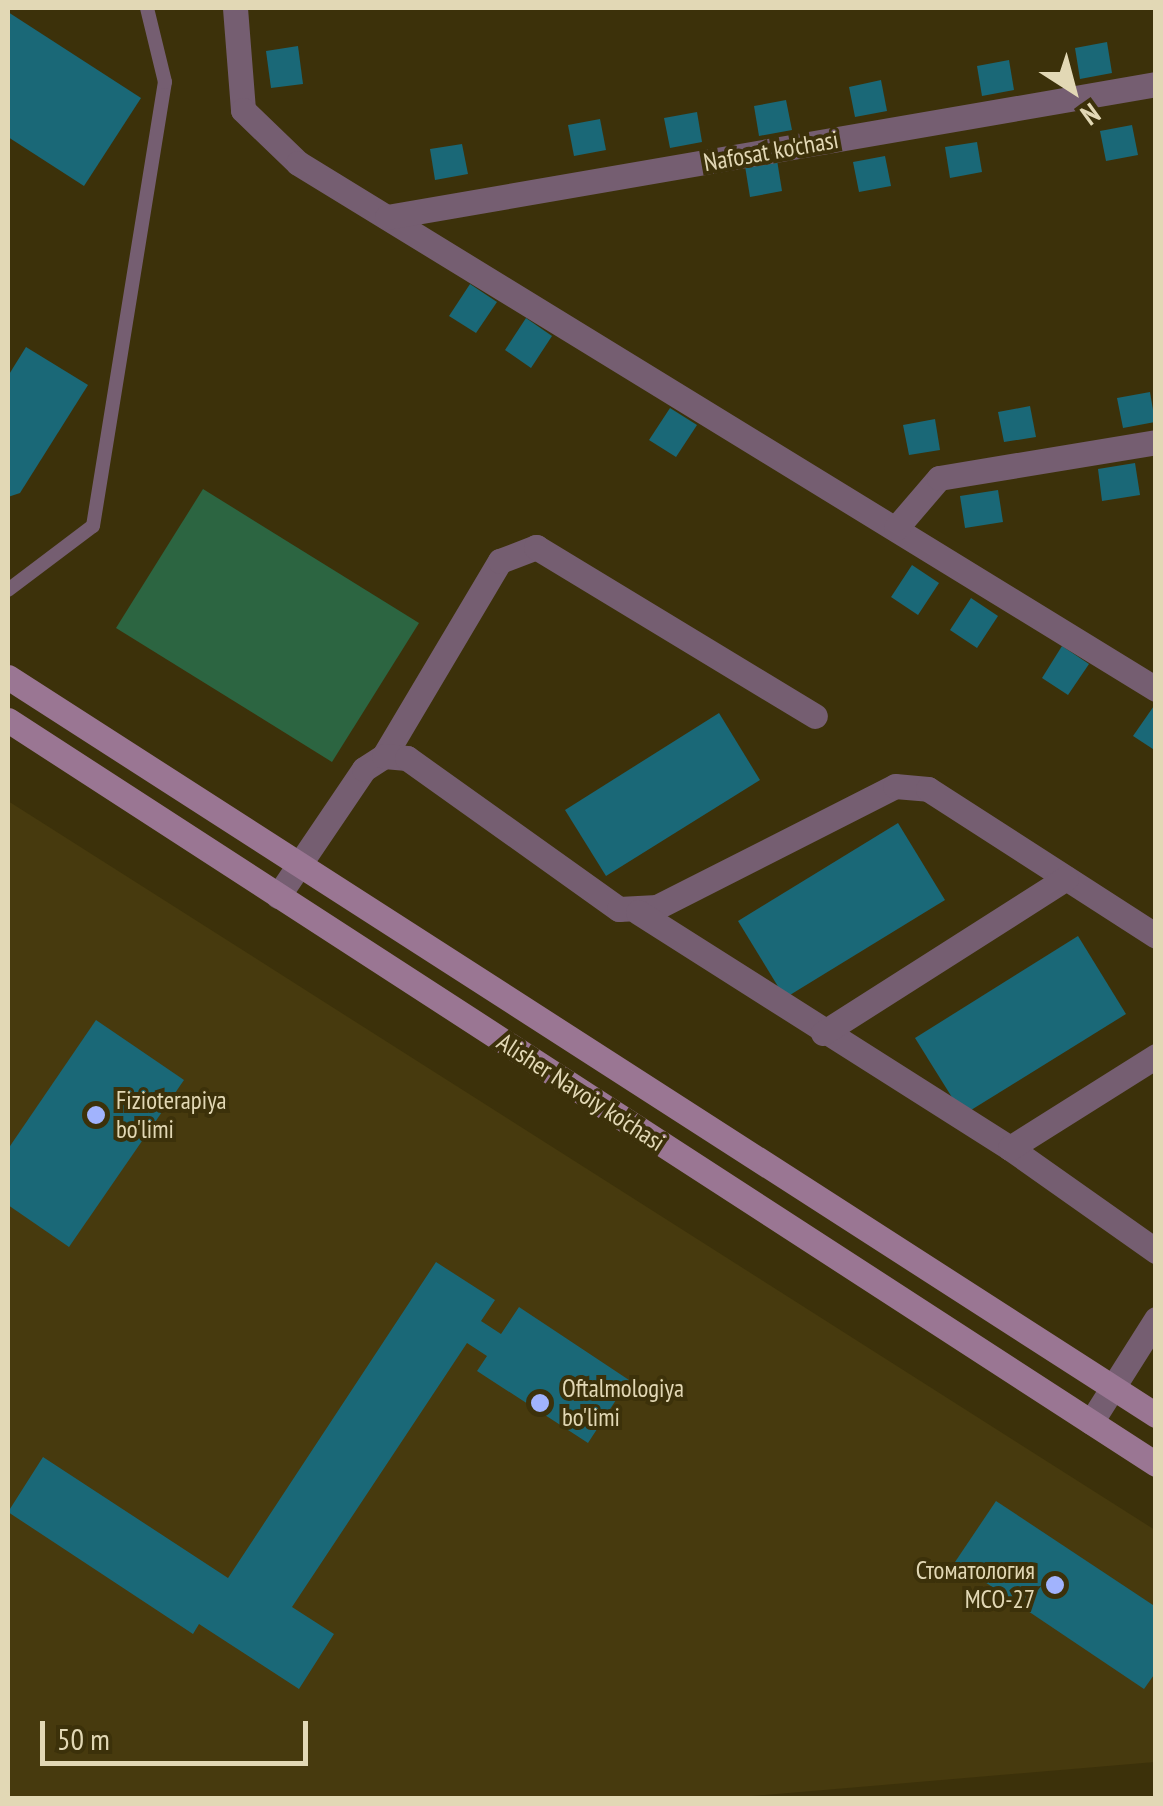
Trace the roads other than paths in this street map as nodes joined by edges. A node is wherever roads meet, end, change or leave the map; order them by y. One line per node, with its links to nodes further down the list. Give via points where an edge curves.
1 (147, 8): 7 (lane, via 166,82 92,526)
2 (234, 8): 4 (street, via 243,110 298,163)
3 (1156, 84): 4 (street, Nafosat ko'chasi)
4 (387, 217): 6 (street)
5 (1156, 442): 6 (street, via 939,478)
6 (896, 528): 9 (street)
7 (8, 590)
8 (8, 677): 13 (main road, Alisher Navoiy ko'chasi)
9 (1156, 688)
10 (815, 716): 12 (street, via 536,547 500,561)
11 (8, 720): 15 (main road, Alisher Navoiy ko'chasi)
12 (384, 756): 13 (street, via 364,768); 16 (street, via 407,758 619,909)
13 (296, 863): 15 (street); 23 (main road, Alisher Navoiy ko'chasi)
14 (1066, 878): 16 (street, via 928,789 895,786); 17 (street); 18 (street)
15 (278, 896): 25 (main road, Alisher Navoiy ko'chasi)
16 (638, 912): 18 (street)
17 (1156, 936)
18 (823, 1032): 20 (street)
19 (1156, 1056): 20 (street)
20 (1010, 1148): 21 (street)
21 (1156, 1250)
22 (1156, 1318): 23 (street)
23 (1111, 1386): 24 (main road, Alisher Navoiy ko'chasi); 25 (street)
24 (1156, 1415)
25 (1090, 1422): 26 (main road, Alisher Navoiy ko'chasi)
26 (1156, 1464)

